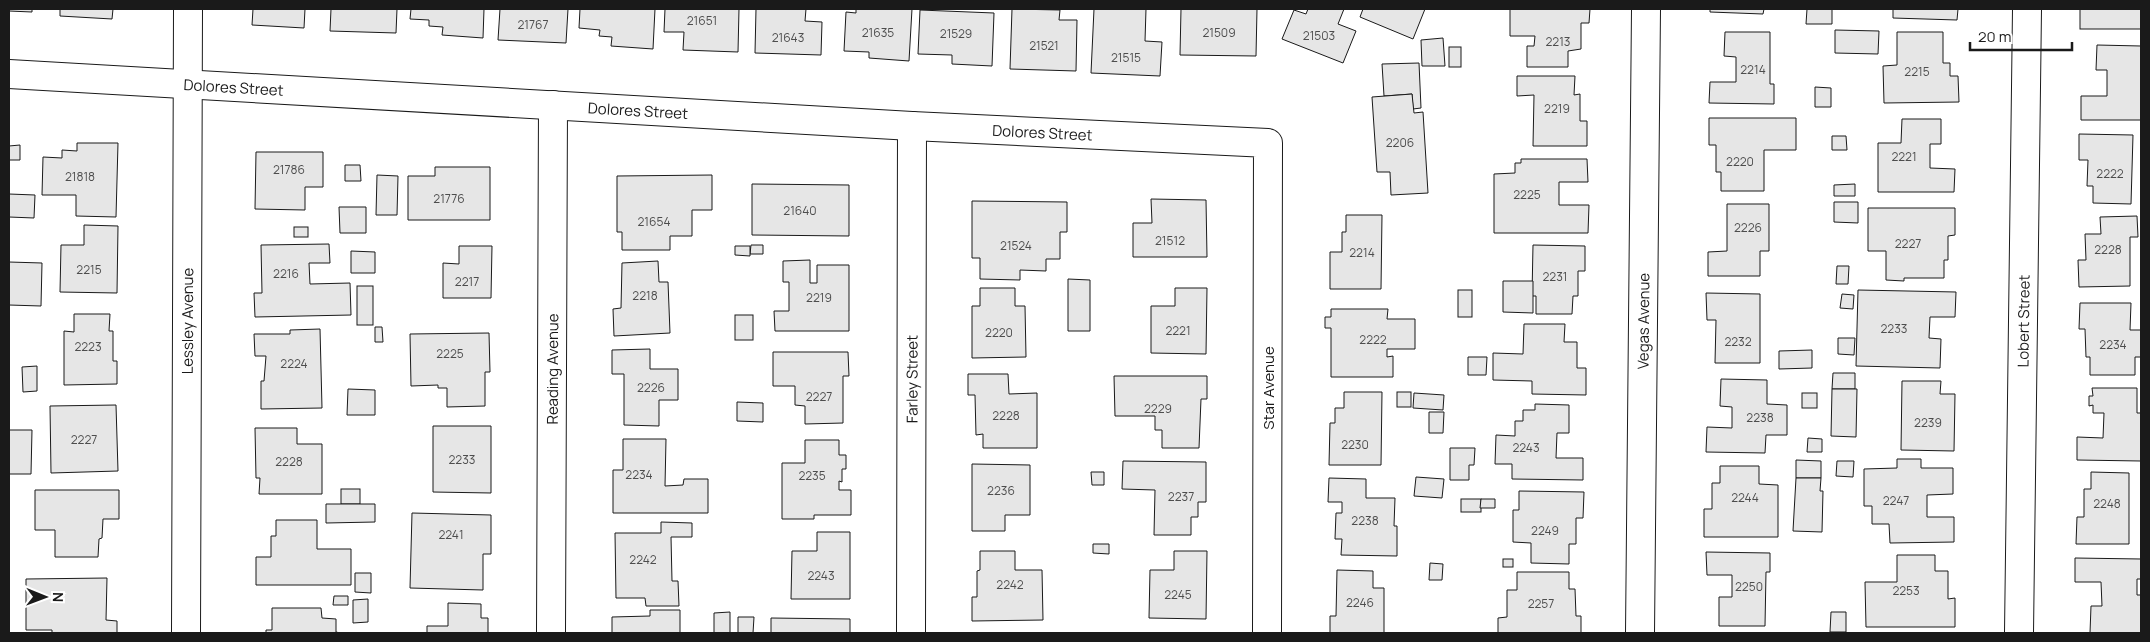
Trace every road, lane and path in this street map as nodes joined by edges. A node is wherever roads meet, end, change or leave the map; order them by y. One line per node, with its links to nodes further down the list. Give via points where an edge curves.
1 (188, 9): 5 (street, Lessley Avenue)
2 (1646, 9): 13 (street, Vegas Avenue)
3 (2027, 9): 14 (street, Lobert Street)
4 (9, 74): 5 (street, Dolores Street)
5 (187, 83): 6 (street, Dolores Street); 9 (street, Lessley Avenue)
6 (553, 105): 7 (street, Dolores Street); 10 (street, Reading Avenue)
7 (912, 126): 8 (street, Dolores Street); 11 (street, Farley Street)
8 (1268, 143): 12 (street, Star Avenue)
9 (186, 633)
10 (551, 633)
11 (911, 633)
12 (1267, 633)
13 (1640, 633)
14 (2019, 633)

